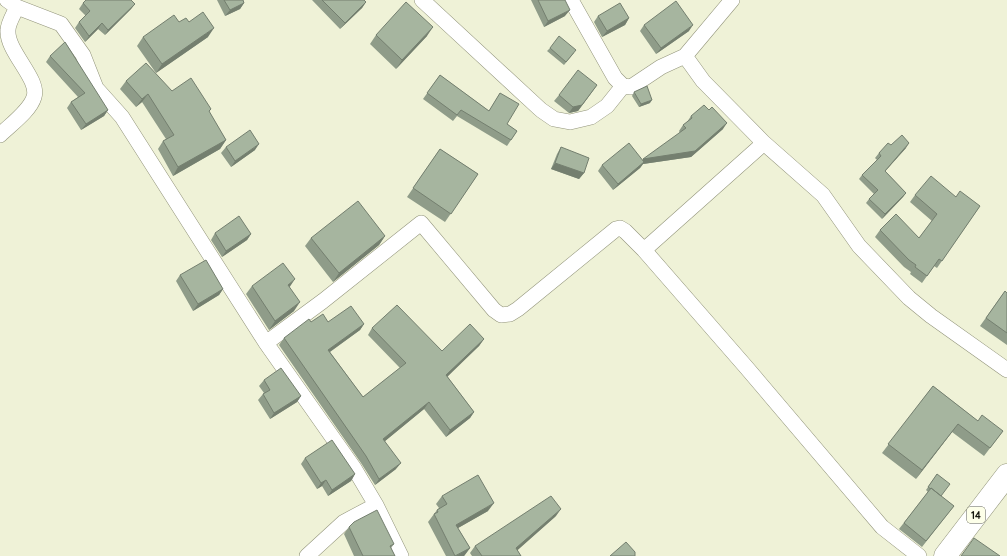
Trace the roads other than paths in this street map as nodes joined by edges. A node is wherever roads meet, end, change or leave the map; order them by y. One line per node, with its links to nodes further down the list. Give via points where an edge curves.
1 (422, 0): 6 (street, via 541,110 554,118 570,122 591,117 607,106)
2 (571, 0): 6 (street, via 615,78)
3 (732, 0): 5 (street)
4 (12, 4): 7 (street, via 8,30 10,45 33,82 35,96 27,109); 10 (street, via 61,24 83,55 96,88 122,117)
5 (685, 56): 6 (street, via 660,67 631,87); 8 (street, via 703,81)
6 (623, 86)
7 (0, 135)
8 (764, 143): 9 (street); 11 (street, via 823,195 860,246 909,298)
9 (644, 250): 10 (street, via 620,228 518,309 510,314 501,315 494,310 422,223); 16 (street, via 882,527)
10 (266, 343): 13 (street, via 354,468)
11 (1007, 370)
12 (1007, 475): 17 (main road, 14)
13 (376, 505): 14 (street, via 344,522); 15 (street)
14 (307, 556)
15 (401, 556)
16 (919, 556)
17 (946, 556)

